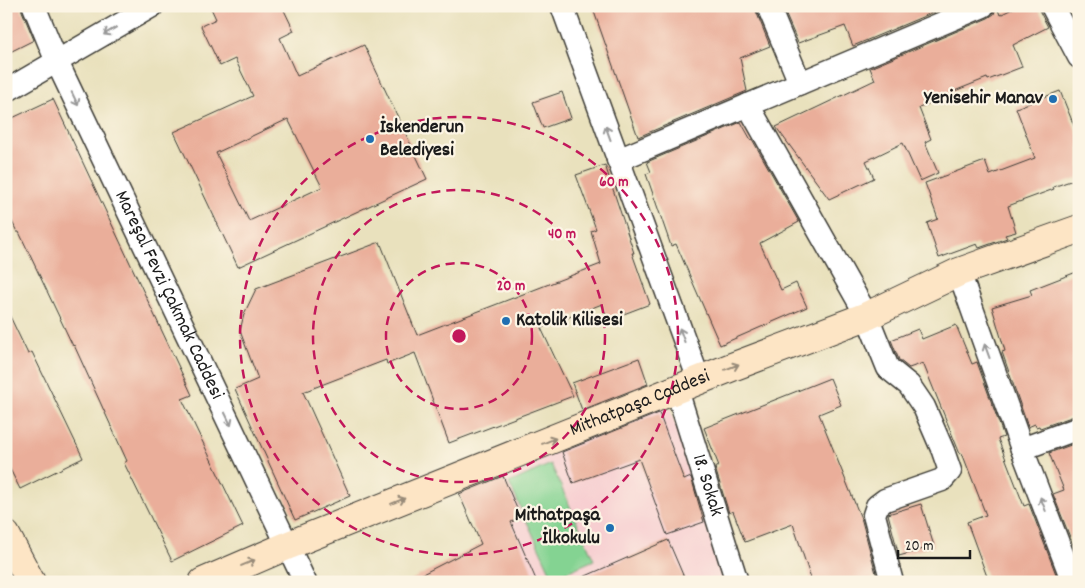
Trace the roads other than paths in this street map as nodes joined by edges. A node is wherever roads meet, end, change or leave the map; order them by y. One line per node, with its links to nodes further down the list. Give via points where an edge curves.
1 (34, 6): 8 (street, Mareşal Fevzi Çakmak Caddesi)
2 (152, 6): 8 (street, one-way to 8)
3 (562, 6): 12 (street, 18. Sokak, one-way to 3)
4 (768, 6): 9 (street)
5 (983, 6): 9 (street)
6 (1052, 6): 7 (street)
7 (1079, 57)
8 (57, 62): 10 (street); 20 (street, Mareşal Fevzi Çakmak Caddesi, one-way to 20)
9 (800, 83): 11 (street)
10 (6, 91)
11 (748, 105): 12 (street); 15 (street)
12 (618, 160): 16 (street, 18. Sokak, one-way to 12)
13 (1079, 228): 14 (street, Mithatpaşa Caddesi)
14 (960, 272): 15 (street, Mithatpaşa Caddesi); 18 (street, one-way to 14)
15 (867, 316): 16 (street, Mithatpaşa Caddesi, one-way to 15); 25 (street, via 888,368 909,385 924,407 950,471 942,480 885,500 877,506 874,515)
16 (688, 385): 20 (street, Mithatpaşa Caddesi, one-way to 16); 24 (street, 18. Sokak)
17 (1079, 428): 18 (street)
18 (1022, 449): 26 (street, one-way to 18)
19 (6, 535): 21 (street)
20 (288, 545): 22 (street, Mithatpaşa Caddesi, one-way to 20); 23 (street, Mareşal Fevzi Çakmak Caddesi)
21 (31, 582)
22 (203, 582)
23 (305, 582)
24 (737, 582)
25 (892, 582)
26 (1073, 582)

